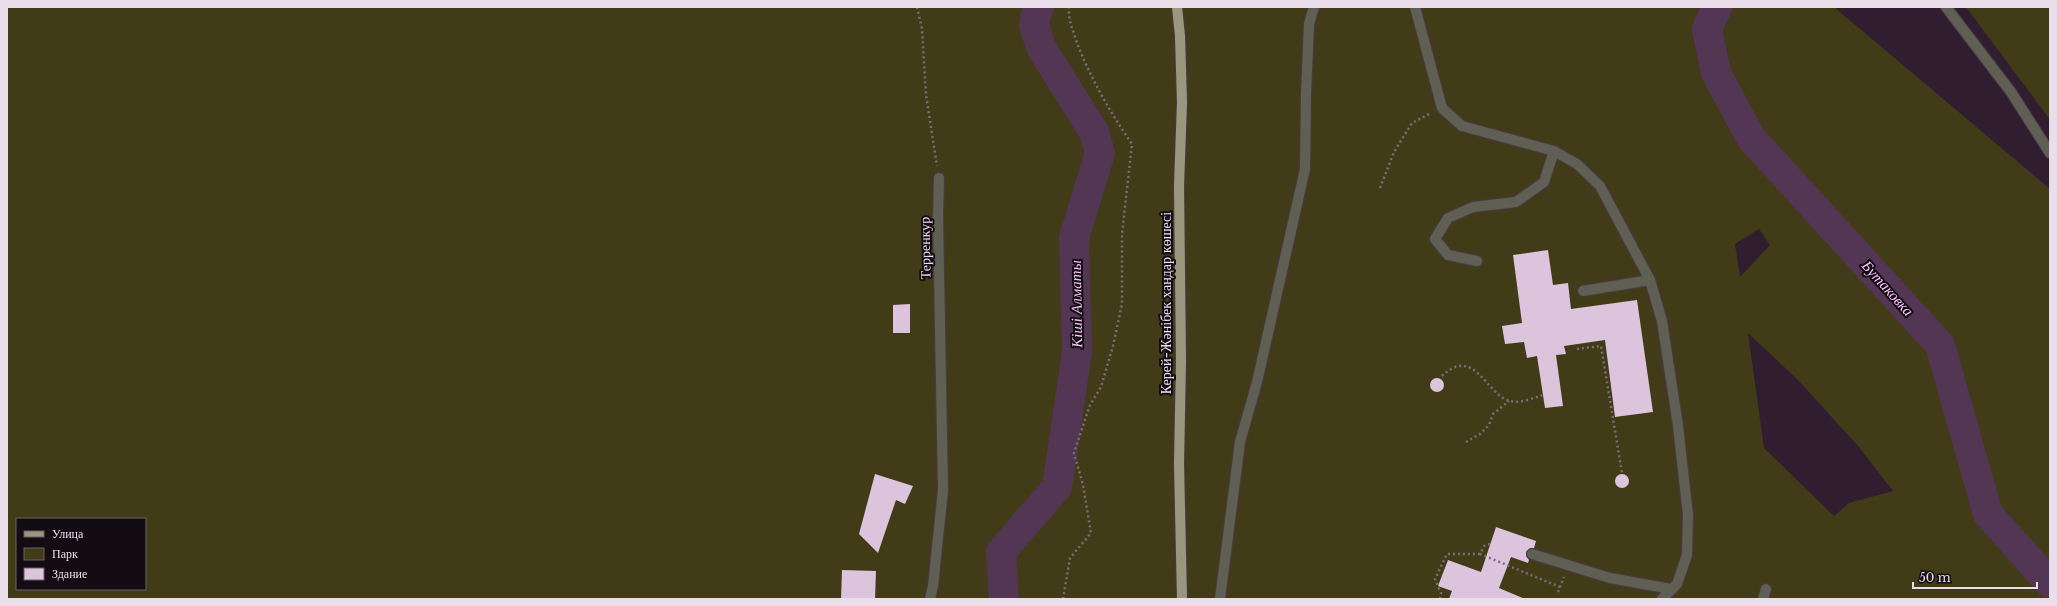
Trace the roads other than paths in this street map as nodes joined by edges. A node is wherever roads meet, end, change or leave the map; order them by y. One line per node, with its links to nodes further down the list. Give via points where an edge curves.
1 (1176, 7): 14 (main road, Керей-Жәнібек хандар көшесі, via 1180,36 1182,102 1179,186 1179,463)
2 (1314, 7): 15 (street, via 1309,24 1305,169 1257,382 1240,442)
3 (1415, 7): 5 (street, via 1442,108 1462,126)
4 (1946, 7): 6 (street, via 2011,92)
5 (1554, 152): 8 (street, via 1544,182 1516,202 1473,207 1448,218 1435,239 1448,255); 9 (street, via 1577,164 1600,186)
6 (2050, 153)
7 (940, 178): 13 (street, Терренкур, via 938,217 943,490)
8 (1477, 261)
9 (1650, 280): 10 (street); 12 (street, via 1662,321 1688,515 1687,555 1677,584)
10 (1583, 291)
11 (1532, 554): 12 (street, via 1610,578)
12 (1671, 589): 16 (street)
13 (930, 599)
14 (1182, 599)
15 (1220, 599)
16 (1662, 599)

